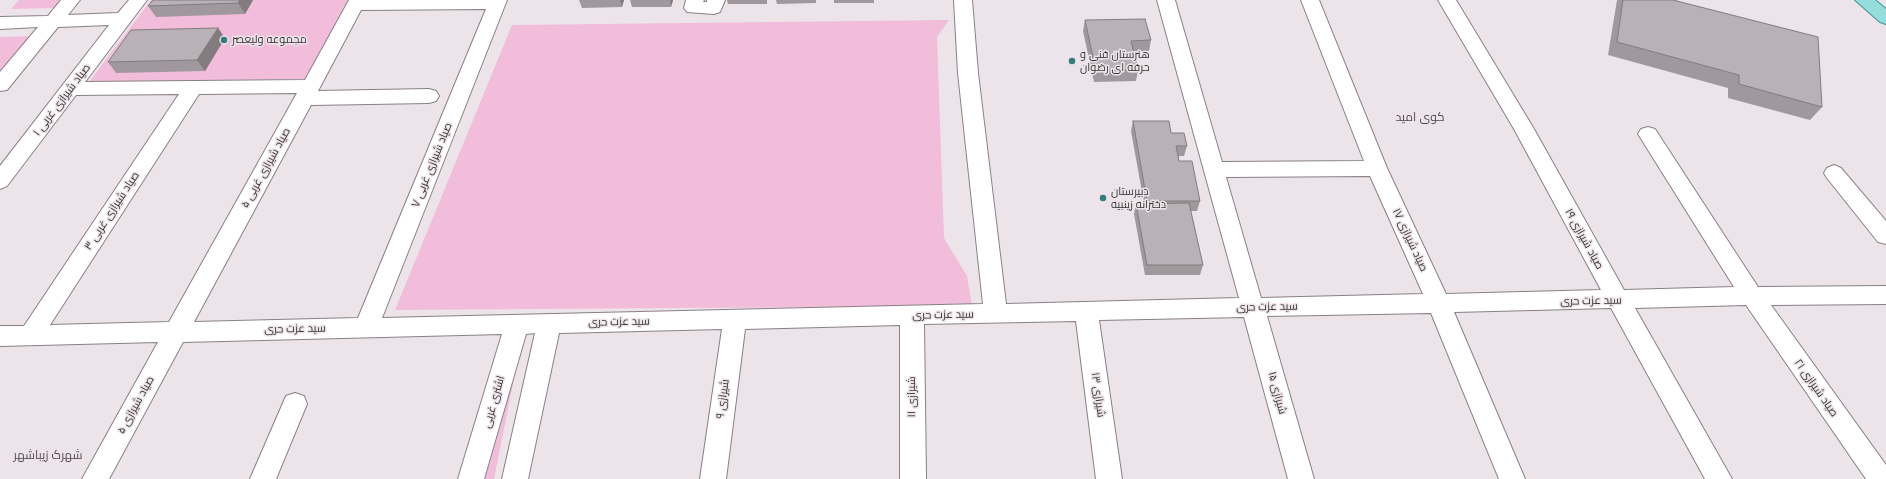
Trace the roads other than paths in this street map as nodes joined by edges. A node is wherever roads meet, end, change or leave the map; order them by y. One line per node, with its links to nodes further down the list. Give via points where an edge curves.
1 (71, 0): 14 (street)
2 (138, 0): 13 (street, صیاد شیرازی غربی ۱)
3 (695, 0): 4 (street, via 693,8 714,8)
4 (716, 0)
5 (963, 0): 33 (street, via 967,64)
6 (1166, 0): 23 (street, شیرازی ۱۵)
7 (1310, 0): 22 (street, صیاد شیرازی ۱۷)
8 (1447, 0): 29 (street, صیاد شیرازی ۱۹, via 1524,129)
9 (1864, 0): 12 (main road)
10 (498, 1): 11 (street); 38 (street, صیاد شیرازی غربی ۷)
11 (357, 2): 19 (street, صیاد شیرازی غربی ۵)
12 (1886, 18)
13 (124, 19): 14 (street); 18 (street, صیاد شیرازی غربی ۱)
14 (53, 22): 15 (street); 16 (street)
15 (0, 23)
16 (0, 85)
17 (193, 88): 18 (street); 19 (street); 40 (street, صیاد شیرازی غربی ۳)
18 (70, 89): 25 (street, صیاد شیرازی غربی ۱)
19 (308, 92): 20 (street); 39 (street, صیاد شیرازی غربی ۵)
20 (429, 96)
21 (1648, 134): 28 (street, صیاد شیرازی ۲۱)
22 (1377, 168): 23 (street); 30 (street, صیاد شیرازی ۱۷)
23 (1215, 170): 31 (street, شیرازی ۱۵)
24 (1834, 173): 26 (street)
25 (0, 181)
26 (1886, 236)
27 (1886, 294): 28 (street, سید عزت حری)
28 (1752, 296): 29 (street, سید عزت حری); 55 (street, صیاد شیرازی ۲۱)
29 (1619, 300): 30 (street, سید عزت حری); 54 (street, صیاد شیرازی ۱۹)
30 (1439, 304): 31 (street, سید عزت حری); 53 (street, صیاد شیرازی ۱۷)
31 (1254, 308): 32 (street, سید عزت حری); 52 (street, شیرازی ۱۵)
32 (1086, 311): 33 (street, سید عزت حری); 51 (street, شیرازی ۱۳)
33 (996, 314): 34 (street, سید عزت حری)
34 (912, 315): 35 (street, سید عزت حری); 50 (street, شیرازی ۱۱)
35 (735, 319): 37 (street, سید عزت حری); 49 (street, شیرازی ۹)
36 (517, 324): 37 (street, سید عزت حری); 38 (street, سید عزت حری); 42 (street, اشتری غربی)
37 (549, 324): 43 (street)
38 (366, 328): 39 (street, سید عزت حری)
39 (176, 331): 40 (street, سید عزت حری); 45 (street, صیاد شیرازی ۵)
40 (31, 335): 41 (street, سید عزت حری)
41 (0, 336)
42 (506, 360): 43 (street, via 527,353 535,355); 47 (street, اشتری غربی)
43 (540, 362): 48 (street)
44 (295, 404): 46 (street)
45 (95, 479)
46 (263, 479)
47 (471, 479)
48 (515, 479)
49 (713, 479)
50 (913, 479)
51 (1109, 479)
52 (1301, 479)
53 (1512, 479)
54 (1719, 479)
55 (1881, 479)

